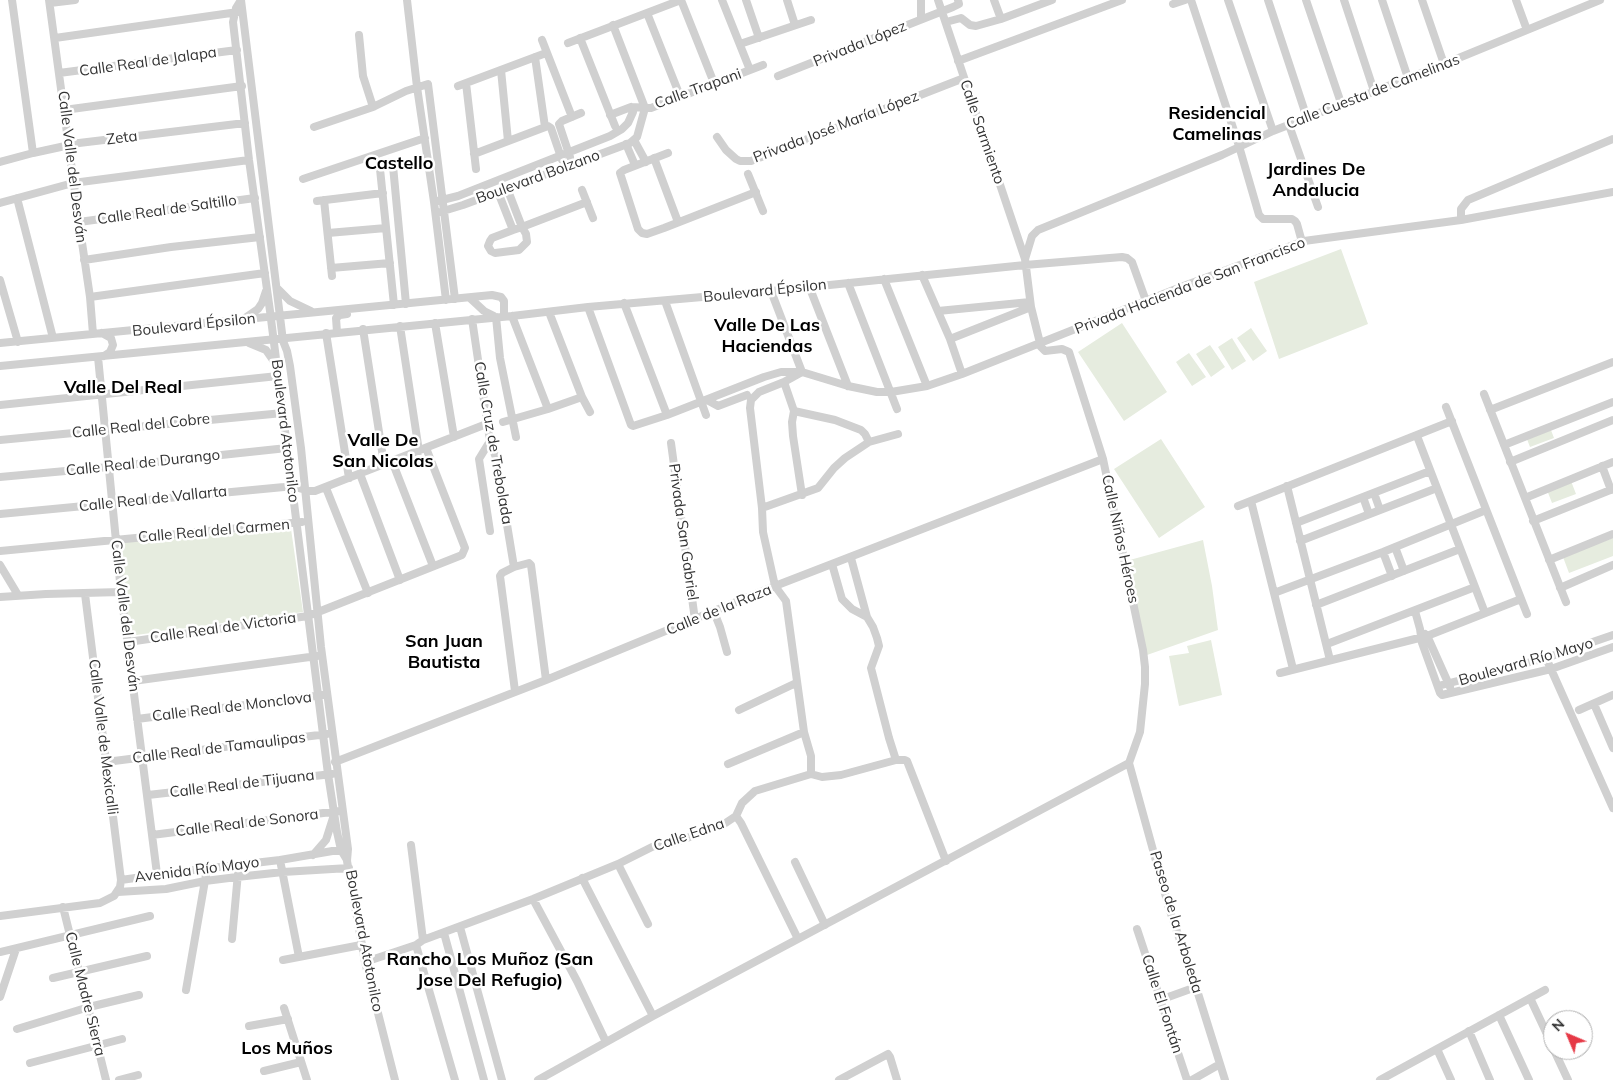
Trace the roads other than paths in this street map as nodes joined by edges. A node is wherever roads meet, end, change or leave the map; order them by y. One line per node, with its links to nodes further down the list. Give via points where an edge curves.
1 (12, 0): 87 (street)
2 (75, 0): 25 (street)
3 (241, 0): 28 (street, Boulevard Atotonilco)
4 (406, 0): 60 (street)
5 (681, 0): 29 (street); 57 (street)
6 (722, 0): 43 (street)
7 (746, 0): 40 (street)
8 (786, 0): 34 (street)
9 (921, 0): 30 (street)
10 (938, 0): 27 (street, Calle Sarmiento)
11 (958, 0): 27 (street, Privada López, via 959,4)
12 (994, 0): 31 (street)
13 (1052, 0): 31 (street)
14 (1122, 0): 47 (street)
15 (1185, 0): 26 (street)
16 (1191, 0): 86 (street)
17 (1228, 0): 78 (street)
18 (1268, 0): 71 (street)
19 (1306, 0): 63 (street)
20 (1344, 0): 61 (street)
21 (1382, 0): 55 (street)
22 (1422, 0): 48 (street)
23 (1516, 0): 36 (street)
24 (1600, 0): 36 (street, Calle Cuesta de Camelinas)
25 (50, 2): 38 (street, Calle Valle del Desván)
26 (1173, 4)
27 (942, 11): 30 (street, Privada López); 33 (street, Calle Sarmiento)
28 (239, 12): 38 (street); 44 (street, Boulevard Atotonilco, via 234,22); 138 (street, Boulevard Atotonilco)
29 (648, 12): 35 (street); 62 (street)
30 (921, 19): 53 (street, Privada López)
31 (1001, 19): 33 (street, via 976,26 961,18)
32 (810, 20): 34 (street)
33 (946, 22): 47 (street, Calle Sarmiento)
34 (795, 25): 40 (street)
35 (613, 26): 39 (street); 66 (street)
36 (1527, 30): 48 (street, Calle Cuesta de Camelinas)
37 (359, 35): 64 (street, via 362,76)
38 (54, 38): 52 (street, Calle Valle del Desván)
39 (580, 38): 42 (street); 69 (street)
40 (759, 38): 43 (street)
41 (542, 40): 45 (street)
42 (568, 42)
43 (740, 44): 51 (street)
44 (237, 50): 52 (street, Calle Real de Jalapa); 58 (street, Boulevard Atotonilco)
45 (546, 53): 46 (street); 70 (street)
46 (535, 57): 50 (street); 76 (street)
47 (958, 61): 54 (street, Calle Sarmiento)
48 (1444, 64): 55 (street, Calle Cuesta de Camelinas)
49 (763, 65): 51 (street, Calle Trapani)
50 (502, 70): 56 (street); 83 (street)
51 (750, 70): 57 (street, Calle Trapani)
52 (59, 74): 67 (street, Calle Valle del Desván)
53 (778, 76)
54 (964, 78): 79 (street, Privada José María López, via 751,161 736,159); 129 (street, Calle Sarmiento)
55 (1408, 78): 61 (street, Calle Cuesta de Camelinas)
56 (466, 83): 59 (street); 90 (street)
57 (714, 83): 62 (street, Calle Trapani)
58 (242, 86): 67 (street); 72 (street, Boulevard Atotonilco)
59 (458, 86)
60 (417, 87): 64 (street); 80 (street); 111 (street, via 428,84)
61 (1374, 91): 63 (street, Calle Cuesta de Camelinas)
62 (680, 96): 66 (street, Calle Trapani)
63 (1341, 104): 71 (street, Calle Cuesta de Camelinas)
64 (373, 107): 77 (street)
65 (631, 107): 66 (street, Calle Trapani); 69 (street); 75 (street, via 632,113)
66 (645, 108): 81 (street)
67 (64, 110): 85 (street, Calle Valle del Desván)
68 (581, 113): 70 (street)
69 (610, 114): 74 (street)
70 (572, 117): 88 (street, via 559,126)
71 (1307, 118): 73 (street, Calle Cuesta de Camelinas)
72 (245, 124): 85 (street, Zeta); 93 (street, Boulevard Atotonilco)
73 (1289, 125): 78 (street, Calle Cuesta de Camelinas); 114 (street)
74 (615, 126)
75 (625, 126): 81 (street, via 633,129); 88 (street, Boulevard Bolzano)
76 (545, 127): 83 (street); 91 (street, via 551,128)
77 (314, 128)
78 (1273, 131): 86 (street, Calle Cuesta de Camelinas)
79 (717, 137)
80 (425, 138): 101 (street); 111 (street)
81 (636, 138): 84 (street, Boulevard Bolzano); 95 (street)
82 (1613, 139): 119 (street, via 1468,200 1461,209)
83 (508, 141): 90 (street)
84 (626, 144): 96 (street, Boulevard Bolzano); 97 (street)
85 (68, 145): 87 (street, Zeta); 102 (street, Calle Valle del Desván)
86 (1239, 146): 127 (street, via 1260,217 1292,219 1298,224); 129 (street, Calle Cuesta de Camelinas, via 1038,230 1032,236)
87 (33, 153): 94 (street, Zeta)
88 (569, 153): 91 (street, Boulevard Bolzano); 96 (street)
89 (668, 153): 92 (street)
90 (474, 154): 99 (street)
91 (561, 156): 98 (street); 111 (street, Boulevard Bolzano)
92 (654, 158): 95 (street); 121 (street)
93 (249, 160): 102 (street); 110 (street, Boulevard Atotonilco)
94 (0, 162)
95 (646, 162): 97 (street)
96 (573, 164): 98 (street, Boulevard Bolzano)
97 (635, 165): 121 (street, via 621,172 620,176 640,232 647,234)
98 (564, 167): 103 (street, Boulevard Bolzano)
99 (476, 169)
100 (748, 174): 106 (street)
101 (303, 179)
102 (74, 183): 109 (street); 120 (street, Calle Valle del Desván)
103 (507, 188): 105 (street, Boulevard Bolzano); 122 (street)
104 (582, 190): 113 (street)
105 (498, 192): 115 (street, Boulevard Bolzano); 124 (street)
106 (756, 192): 116 (street); 121 (street)
107 (1613, 192): 119 (street, Privada Hacienda de San Francisco)
108 (383, 193): 123 (street); 125 (street, via 321,200); 147 (street, via 380,166 388,162 393,166)
109 (17, 198): 112 (street); 166 (street)
110 (255, 198): 120 (street, Calle Real de Saltillo); 126 (street, Boulevard Atotonilco)
111 (438, 201): 115 (street); 117 (street)
112 (0, 202)
113 (587, 202): 118 (street); 122 (street)
114 (1318, 207)
115 (444, 211): 117 (street, Boulevard Bolzano); 142 (street)
116 (763, 211)
117 (435, 212): 143 (street)
118 (593, 218)
119 (1461, 220): 127 (street, Privada Hacienda de San Francisco)
120 (78, 222): 128 (street, Calle Valle del Desván)
121 (678, 222)
122 (522, 227): 124 (street); 124 (street, via 527,242 522,249 495,253 489,249 488,243 492,238)
123 (386, 228): 125 (street); 130 (street)
124 (514, 230)
125 (328, 233): 130 (street, via 332,272)
126 (260, 236): 128 (street); 131 (street, Boulevard Atotonilco)
127 (1302, 242): 145 (street, Privada Hacienda de San Francisco)
128 (84, 260): 140 (street, Calle Valle del Desván)
129 (1025, 262): 132 (street, Boulevard Épsilon); 145 (street, Boulevard Épsilon, via 1127,258 1132,262); 149 (street, Calle Sarmiento)
130 (390, 263): 148 (street)
131 (265, 273): 136 (street, Boulevard Atotonilco); 140 (street)
132 (922, 275): 133 (street, Boulevard Épsilon); 151 (street)
133 (884, 279): 135 (street, Boulevard Épsilon); 182 (street)
134 (0, 280): 170 (street)
135 (848, 283): 137 (street, Boulevard Épsilon); 184 (street)
136 (266, 284): 156 (street, Boulevard Atotonilco); 158 (street, via 258,309)
137 (809, 286): 139 (street, Boulevard Épsilon); 181 (street)
138 (277, 287): 152 (street, via 297,306); 154 (street, Boulevard Atotonilco)
139 (772, 291): 144 (street, Boulevard Épsilon); 178 (street)
140 (90, 297): 165 (street, Calle Valle del Desván)
141 (470, 298): 142 (street, Boulevard Épsilon); 155 (street, via 484,311); 155 (street, Boulevard Épsilon, via 501,297 505,304)
142 (456, 299): 143 (street, Boulevard Épsilon)
143 (446, 300): 147 (street, Boulevard Épsilon)
144 (665, 300): 146 (street, Boulevard Épsilon); 189 (street)
145 (1146, 301): 173 (street, Privada Hacienda de San Francisco)
146 (624, 303): 150 (street, Boulevard Épsilon); 202 (street)
147 (406, 304): 148 (street, Boulevard Épsilon)
148 (391, 305): 152 (street, Boulevard Épsilon); 162 (street, Boulevard Épsilon, via 337,316)
149 (1030, 305): 151 (street); 169 (street); 173 (street, Calle Sarmiento)
150 (588, 307): 153 (street, Boulevard Épsilon); 202 (street, Privada Hacienda de San Francisco, via 631,425)
151 (938, 311): 169 (street)
152 (321, 312): 154 (street, Boulevard Épsilon)
153 (548, 312): 155 (street, Boulevard Épsilon); 187 (street)
154 (280, 316): 156 (street, Boulevard Épsilon); 167 (street, Boulevard Atotonilco)
155 (504, 316): 157 (street, Boulevard Épsilon); 193 (street); 203 (street, via 497,341)
156 (271, 318): 158 (street, Boulevard Épsilon); 168 (street, Boulevard Atotonilco)
157 (472, 319): 159 (street, Boulevard Épsilon); 207 (street, Calle Cruz de Trebolada)
158 (240, 320): 163 (street, Boulevard Épsilon)
159 (435, 323): 160 (street, Boulevard Épsilon); 213 (street)
160 (400, 326): 161 (street, Boulevard Épsilon); 221 (street)
161 (363, 329): 162 (street, Boulevard Épsilon); 226 (street)
162 (336, 332): 164 (street, Boulevard Épsilon)
163 (102, 333): 165 (street, Boulevard Épsilon); 174 (street, via 111,338 113,344 110,352)
164 (326, 333): 167 (street, Boulevard Épsilon); 232 (street)
165 (92, 334): 166 (street, Boulevard Épsilon)
166 (53, 338): 170 (street, Boulevard Épsilon)
167 (283, 338): 168 (street, Boulevard Épsilon); 238 (street, Boulevard Atotonilco, via 293,386)
168 (274, 339): 171 (street, Boulevard Épsilon); 177 (street, Boulevard Atotonilco)
169 (950, 339): 179 (street)
170 (18, 342): 172 (street, Boulevard Épsilon)
171 (245, 342): 174 (street, Boulevard Épsilon); 177 (street, via 266,350)
172 (0, 343)
173 (1040, 343): 179 (street, Privada Hacienda de San Francisco); 222 (street, Calle Niños Héroes, via 1046,351 1062,349 1069,352)
174 (100, 357): 176 (street, Boulevard Épsilon); 186 (street, Calle Valle del Desván)
175 (1613, 362): 196 (street)
176 (0, 366)
177 (278, 372): 186 (street); 199 (street, Boulevard Atotonilco)
178 (802, 372): 180 (street); 181 (street, Privada Hacienda de San Francisco); 183 (street, Privada Hacienda de San Francisco, via 780,372)
179 (962, 374): 182 (street, Privada Hacienda de San Francisco)
180 (784, 382): 188 (street); 197 (street)
181 (848, 386): 184 (street, Privada Hacienda de San Francisco)
182 (927, 386): 184 (street, Privada Hacienda de San Francisco)
183 (741, 387): 188 (street); 189 (street, Privada Hacienda de San Francisco)
184 (890, 392): 194 (street)
185 (1484, 394): 196 (street)
186 (102, 395): 191 (street); 210 (street, Calle Valle del Desván)
187 (582, 397): 193 (street); 198 (street)
188 (749, 397): 189 (street, via 718,406); 246 (street)
189 (704, 401): 201 (street); 202 (street, Privada Hacienda de San Francisco)
190 (1613, 402): 195 (street)
191 (0, 405)
192 (1446, 407): 205 (street)
193 (548, 409): 203 (street)
194 (897, 409)
195 (1592, 409): 200 (street); 208 (street)
196 (1490, 410): 219 (street)
197 (794, 411): 217 (street, via 835,420 860,430); 240 (street, via 793,436)
198 (590, 412)
199 (283, 413): 210 (street, Calle Real del Cobre); 220 (street, Boulevard Atotonilco)
200 (1582, 413): 209 (street); 219 (street)
201 (706, 415)
202 (667, 416)
203 (512, 418): 206 (street); 214 (street)
204 (1613, 420): 208 (street)
205 (1452, 421): 212 (street); 248 (street)
206 (503, 422)
207 (488, 423): 213 (street); 216 (street, Calle Cruz de Trebolada)
208 (1597, 426): 209 (street)
209 (1588, 429): 224 (street)
210 (105, 430): 215 (street, Calle Real del Cobre); 228 (street, Calle Valle del Desván)
211 (898, 434): 217 (street)
212 (1417, 436): 229 (street); 234 (street)
213 (454, 437): 221 (street)
214 (516, 437)
215 (0, 440)
216 (490, 441): 256 (street, via 479,459); 270 (street, Calle Cruz de Trebolada, via 496,458)
217 (869, 442): 240 (street, via 845,458 818,488)
218 (671, 443): 294 (street, Privada San Gabriel)
219 (1504, 445): 224 (street)
220 (287, 448): 228 (street, Calle Real de Durango); 233 (street, Boulevard Atotonilco)
221 (422, 449): 223 (street); 269 (street, Calle Real de Victoria, via 465,548 462,555)
222 (1103, 459): 264 (street, Calle de la Raza); 327 (street, Calle Niños Héroes, via 1145,667 1140,732)
223 (392, 460): 226 (street); 269 (street)
224 (1510, 462): 242 (street)
225 (1613, 462): 227 (street)
226 (384, 464): 230 (street)
227 (1602, 466): 237 (street); 242 (street)
228 (109, 467): 231 (street, Calle Real de Durango); 244 (street, Calle Valle del Desván)
229 (1430, 471): 236 (street); 239 (street)
230 (360, 474): 232 (street); 273 (street)
231 (0, 477)
232 (349, 478): 235 (street)
233 (292, 486): 238 (street, Calle Real de Vallarta); 244 (street, Calle Real de Vallarta); 253 (street, Boulevard Atotonilco)
234 (1287, 486): 243 (street); 254 (street)
235 (326, 488): 238 (street); 279 (street)
236 (1437, 488): 247 (street); 255 (street)
237 (1612, 489): 252 (street)
238 (306, 491): 251 (street, Boulevard Atotonilco)
239 (1374, 493): 241 (street); 247 (street)
240 (802, 495): 246 (street)
241 (1363, 497): 250 (street); 254 (street)
242 (1525, 498): 252 (street)
243 (1251, 501): 245 (street); 280 (street)
244 (112, 503): 249 (street, Calle Real de Vallarta); 258 (street, Calle Valle del Desván)
245 (1238, 506)
246 (762, 508): 275 (street, via 763,532)
247 (1380, 510): 250 (street)
248 (1486, 510): 255 (street); 284 (street)
249 (0, 514)
250 (1369, 514): 259 (street)
251 (309, 521): 253 (street, Calle Real del Carmen); 288 (street, Boulevard Atotonilco)
252 (1533, 521): 265 (street)
253 (297, 523): 258 (street, Calle Real del Carmen); 292 (street, Boulevard Atotonilco)
254 (1296, 523): 259 (street)
255 (1450, 524): 260 (street); 261 (street)
256 (490, 531)
257 (1613, 534): 265 (street)
258 (115, 540): 262 (street, Calle Real del Carmen); 278 (street, Calle Valle del Desván)
259 (1300, 542): 274 (street)
260 (1395, 547): 263 (street); 271 (street)
261 (1460, 549): 271 (street); 276 (street)
262 (0, 551)
263 (1383, 552): 272 (street); 274 (street)
264 (851, 558): 266 (street, Calle de la Raza); 293 (street)
265 (1549, 560): 277 (street)
266 (832, 564): 275 (street, Calle de la Raza); 293 (street, via 845,603)
267 (0, 565): 282 (street)
268 (1613, 565): 277 (street)
269 (434, 566): 273 (street, Calle Real de Victoria)
270 (514, 567): 307 (street, via 531,565); 312 (street, via 500,576)
271 (1404, 571): 272 (street)
272 (1392, 576): 286 (street)
273 (400, 580): 279 (street, Calle Real de Victoria)
274 (1310, 580): 280 (street); 286 (street)
275 (775, 586): 289 (street, Calle de la Raza); 309 (street, via 786,601)
276 (1475, 588): 287 (street); 290 (street)
277 (1560, 588): 285 (street)
278 (121, 592): 281 (street); 297 (street, Calle Valle del Desván)
279 (368, 593): 288 (street, Calle Real de Victoria)
280 (1274, 593): 304 (street)
281 (85, 594): 282 (street); 325 (street, Calle Valle de Mexicalli)
282 (18, 595): 283 (street)
283 (0, 597)
284 (1521, 599): 290 (street); 291 (street)
285 (1566, 602)
286 (1316, 605): 298 (street)
287 (1414, 611): 295 (street); 298 (street)
288 (317, 612): 292 (street, Calle Real de Victoria); 301 (street, Boulevard Atotonilco)
289 (714, 612): 294 (street, Calle de la Raza); 300 (street)
290 (1485, 613): 295 (street)
291 (1526, 614)
292 (308, 616): 297 (street, Calle Real de Victoria); 301 (street, Boulevard Atotonilco)
293 (867, 617): 324 (street, via 879,646 872,668)
294 (695, 620): 307 (street, Calle de la Raza)
295 (1423, 634): 303 (street); 310 (street); 311 (street, via 1422,643)
296 (1613, 636): 302 (street, Boulevard Río Mayo)
297 (128, 642): 308 (street, Calle Valle del Desván)
298 (1326, 644): 303 (street)
299 (1613, 647): 305 (street, Boulevard Río Mayo)
300 (727, 652)
301 (318, 656): 308 (street); 314 (street, Boulevard Atotonilco)
302 (1546, 658): 305 (street); 310 (street, Boulevard Río Mayo)
303 (1330, 660): 304 (street)
304 (1293, 669): 306 (street)
305 (1551, 669): 313 (street, Boulevard Río Mayo); 333 (street)
306 (1280, 673)
307 (546, 680): 312 (street, Calle de la Raza)
308 (133, 681): 319 (street, Calle Valle del Desván)
309 (796, 683): 317 (street); 320 (street)
310 (1449, 684): 311 (street, Boulevard Río Mayo); 313 (street)
311 (1439, 690): 313 (street, Boulevard Río Mayo, via 1442,695)
312 (515, 691): 326 (street, Calle de la Raza)
313 (1452, 693)
314 (323, 695): 319 (street, Calle Real de Monclova); 321 (street, Boulevard Atotonilco)
315 (1613, 695): 316 (street)
316 (1594, 704): 318 (street); 322 (street)
317 (739, 710)
318 (1579, 710)
319 (137, 719): 323 (street, Calle Valle del Desván)
320 (804, 732): 328 (street); 331 (street, via 811,756)
321 (328, 734): 323 (street, Calle Real de Tamaulipas); 326 (street, Boulevard Atotonilco); 330 (street, Boulevard Atotonilco)
322 (1613, 748)
323 (142, 758): 325 (street, Calle Real de Tamaulipas); 332 (street, Calle Valle del Desván)
324 (896, 760): 331 (street, Calle Edna, via 841,775 822,777); 341 (street, via 906,761)
325 (106, 762): 351 (street, Calle Valle de Mexicalli)
326 (335, 762): 329 (street, Boulevard Atotonilco)
327 (1130, 763): 341 (street); 376 (street, Paseo de la Arboleda, via 1169,908)
328 (728, 764)
329 (337, 773): 330 (street, Calle Real de Tijuana); 334 (street, Boulevard Atotonilco)
330 (328, 774): 332 (street, Calle Real de Tijuana); 334 (street, Boulevard Atotonilco)
331 (811, 774): 335 (street, Calle Edna, via 755,791 742,803)
332 (148, 795): 336 (street, Calle Valle del Desván)
333 (1613, 808)
334 (337, 812): 336 (street, Calle Real de Sonora); 338 (street, Boulevard Atotonilco); 339 (street, via 326,840)
335 (736, 816): 343 (street, Calle Edna, via 724,824 671,844 652,847); 365 (street)
336 (152, 834): 348 (street, Calle Valle del Desván)
337 (411, 844): 366 (street)
338 (344, 849): 339 (street, Avenida Río Mayo); 345 (street, Boulevard Atotonilco)
339 (313, 855): 340 (street, Avenida Río Mayo)
340 (280, 860): 344 (street, Avenida Río Mayo); 347 (street)
341 (946, 861): 359 (street)
342 (794, 862): 359 (street)
343 (618, 864): 350 (street, Calle Edna); 358 (street)
344 (238, 865): 346 (street, Avenida Río Mayo); 349 (street)
345 (348, 865): 347 (street); 367 (street, Boulevard Atotonilco)
346 (207, 869): 348 (street, Avenida Río Mayo); 352 (street)
347 (283, 872): 349 (street); 371 (street)
348 (157, 874): 351 (street, Avenida Río Mayo)
349 (238, 877): 352 (street); 364 (street)
350 (582, 878): 354 (street, Calle Edna); 386 (street)
351 (121, 880): 353 (street, Avenida Río Mayo)
352 (205, 881): 353 (street, via 166,889); 377 (street)
353 (118, 892): 355 (street, Avenida Río Mayo, via 100,902)
354 (533, 898): 360 (street, Calle Edna); 393 (street)
355 (63, 907): 356 (street, Avenida Río Mayo); 363 (street, Calle Madre Sierra)
356 (0, 916)
357 (150, 916): 363 (street)
358 (648, 924)
359 (825, 925): 365 (street)
360 (460, 927): 362 (street, Calle Edna); 410 (street)
361 (1137, 929): 382 (street, Calle El Fontán)
362 (444, 933): 366 (street, Calle Edna); 409 (street)
363 (70, 936): 368 (street); 374 (street, Calle Madre Sierra)
364 (232, 939)
365 (798, 939): 386 (street)
366 (420, 942): 373 (street, Calle Edna); 408 (street)
367 (361, 945): 371 (street); 373 (street, Boulevard Atotonilco)
368 (16, 949): 369 (street); 380 (street)
369 (0, 952)
370 (147, 956): 374 (street)
371 (299, 957): 372 (street)
372 (283, 960)
373 (365, 962): 407 (street, Boulevard Atotonilco)
374 (80, 972): 375 (street); 383 (street, Calle Madre Sierra)
375 (53, 978)
376 (1196, 987): 382 (street); 399 (street, Paseo de la Arboleda)
377 (186, 990)
378 (1545, 990): 381 (street)
379 (140, 995): 383 (street)
380 (0, 997)
381 (1530, 998): 385 (street); 388 (street)
382 (1160, 1000): 415 (street, Calle El Fontán)
383 (89, 1007): 390 (street); 394 (street, Calle Madre Sierra)
384 (284, 1008): 387 (street)
385 (1499, 1015): 391 (street); 421 (street)
386 (653, 1016): 393 (street)
387 (288, 1019): 389 (street); 397 (street)
388 (1543, 1025)
389 (249, 1026)
390 (17, 1028)
391 (1469, 1032): 395 (street); 420 (street)
392 (122, 1039): 394 (street)
393 (606, 1042): 411 (street)
394 (98, 1045): 398 (street); 404 (street, Calle Madre Sierra)
395 (1437, 1049): 403 (street); 419 (street)
396 (1559, 1060): 422 (street)
397 (301, 1062): 400 (street); 406 (street)
398 (30, 1063)
399 (1220, 1064): 416 (street); 417 (street, Paseo de la Arboleda)
400 (264, 1071)
401 (856, 1071): 412 (street); 413 (street); 414 (street, via 888,1054)
402 (138, 1074): 405 (street)
403 (1391, 1077): 418 (street)
404 (106, 1080)
405 (119, 1080)
406 (307, 1080)
407 (395, 1080)
408 (455, 1080)
409 (484, 1080)
410 (502, 1080)
411 (538, 1080)
412 (839, 1080)
413 (859, 1080)
414 (897, 1080)
415 (1187, 1080)
416 (1192, 1080)
417 (1225, 1080)
418 (1380, 1080)
419 (1450, 1080)
420 (1490, 1080)
421 (1529, 1080)
422 (1568, 1080)

